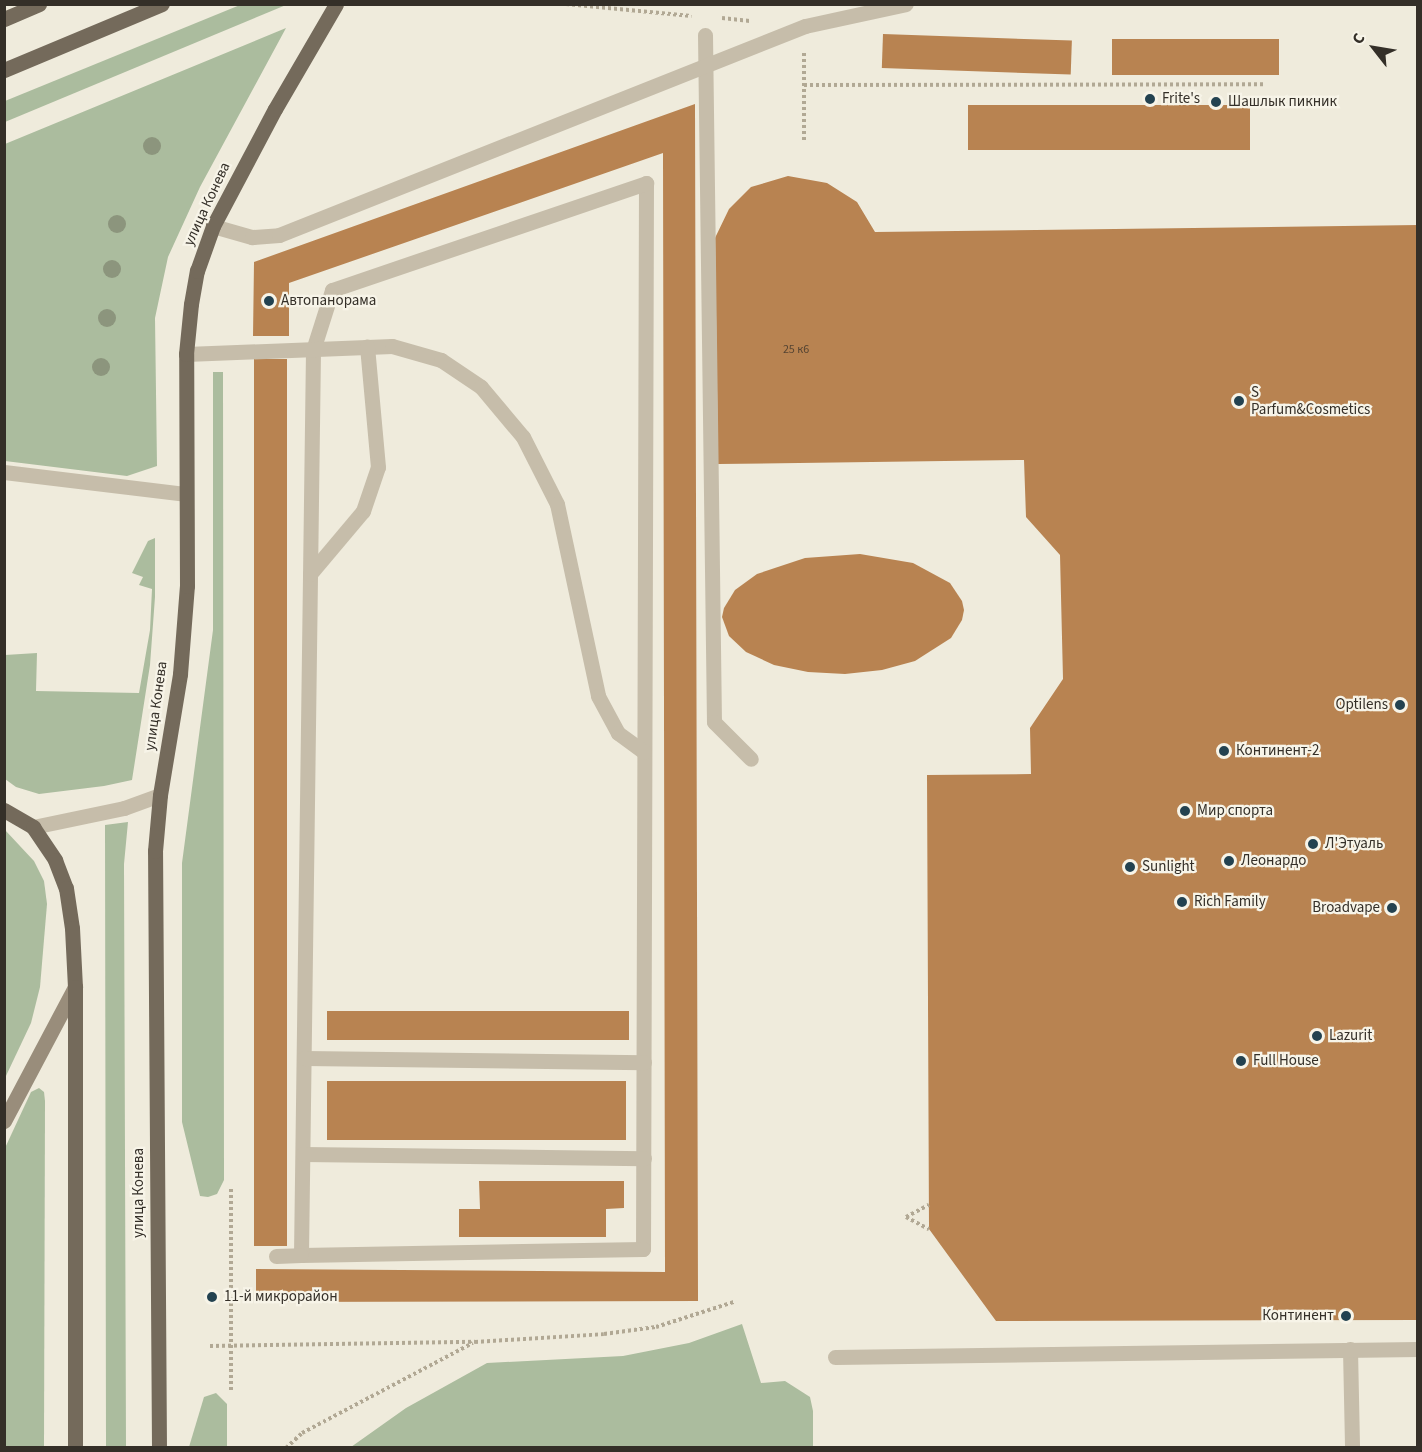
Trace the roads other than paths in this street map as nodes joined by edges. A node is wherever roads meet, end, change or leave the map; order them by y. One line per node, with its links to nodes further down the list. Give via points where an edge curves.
1 (39, 4): 5 (main road)
2 (162, 4): 8 (main road)
3 (336, 4): 9 (main road, улица Конева)
4 (906, 4): 7 (street, via 805,26)
5 (4, 19)
6 (705, 35): 7 (street)
7 (707, 63): 9 (street, via 279,235 252,237); 17 (street, via 714,722)
8 (4, 70)
9 (213, 226): 12 (main road, улица Конева, via 197,271)
10 (367, 347): 11 (street); 15 (street, via 378,467 363,511); 16 (street, via 392,346 441,360 481,387 523,437 556,504 598,696 618,733)
11 (313, 350): 12 (street); 15 (street); 16 (street, via 332,290 646,183)
12 (186, 354): 14 (main road, улица Конева)
13 (4, 472): 14 (street)
14 (185, 494): 18 (main road, улица Конева, via 187,586 180,674)
15 (310, 574): 22 (street)
16 (644, 752): 23 (street)
17 (751, 759)
18 (160, 795): 20 (street, via 124,808); 33 (main road, улица Конева, via 155,850)
19 (4, 810): 20 (main road)
20 (33, 827): 21 (main road, via 55,860 66,888)
21 (75, 987): 24 (main road); 32 (main road)
22 (304, 1058): 23 (street); 25 (street)
23 (644, 1062): 26 (street)
24 (4, 1121)
25 (303, 1154): 26 (street); 27 (street)
26 (644, 1158): 27 (street, via 643,1249)
27 (302, 1255): 28 (street)
28 (276, 1256)
29 (1350, 1349): 30 (street); 31 (street); 34 (street)
30 (1418, 1349)
31 (835, 1357)
32 (75, 1448)
33 (159, 1448)
34 (1352, 1448)

